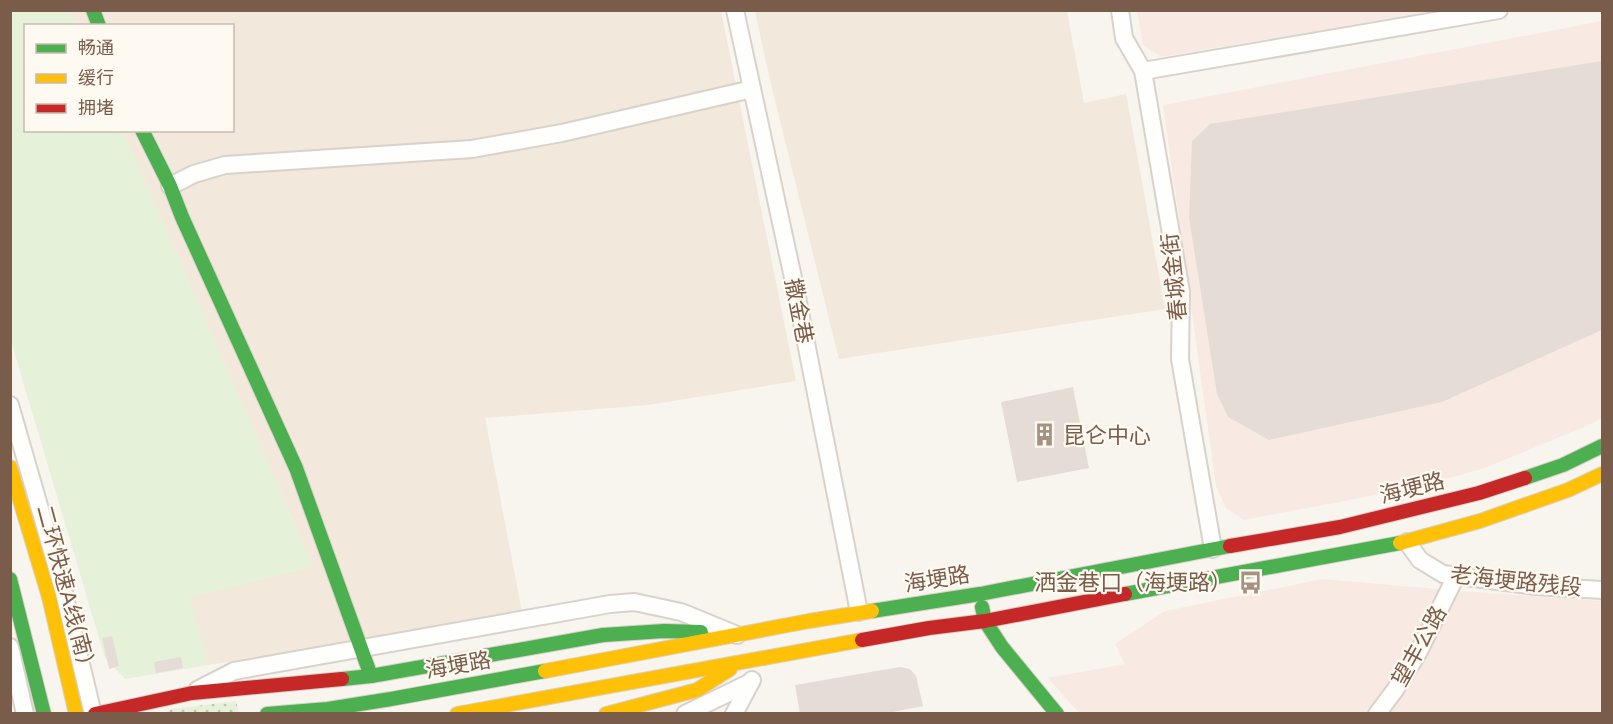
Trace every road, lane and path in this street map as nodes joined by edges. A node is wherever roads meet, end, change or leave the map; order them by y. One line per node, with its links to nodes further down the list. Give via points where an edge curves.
1 (735, 10): 5 (street, 撒金巷)
2 (1120, 10): 4 (street, 春城金街, via 1124,38)
3 (1498, 10): 4 (street)
4 (1143, 71): 13 (street, 春城金街, via 1181,292 1180,359)
5 (752, 89): 7 (street, via 562,133 472,149 225,165); 18 (street, 撒金巷)
6 (143, 132): 7 (main road)
7 (170, 186): 22 (main road, via 296,468)
8 (10, 405): 31 (street)
9 (1602, 446): 13 (main road, 海埂路, via 1563,465 1431,506 1341,527)
10 (10, 467): 30 (main road, 二环快速A线(南), via 49,597)
11 (1602, 474): 12 (main road, via 1546,498)
12 (1407, 542): 14 (street, 老海埂路残段, via 1420,560 1443,574); 19 (main road)
13 (1212, 549): 17 (main road, 海埂路)
14 (1456, 576): 16 (street, 老海埂路残段); 39 (street, 望丰公路, via 1418,653)
15 (10, 579): 29 (main road)
16 (1602, 590)
17 (980, 594): 18 (main road, 海埂路); 19 (main road)
18 (859, 612): 20 (main road, 海埂路)
19 (985, 621): 23 (main road); 38 (main road)
20 (738, 635): 22 (street, via 681,612 634,602); 24 (main road, via 686,631 603,635); 33 (main road, 海埂路, via 391,699)
21 (10, 647): 28 (street)
22 (362, 647): 24 (main road); 26 (street, via 234,671)
23 (748, 660): 25 (street); 34 (main road); 35 (main road, via 697,690)
24 (371, 676): 26 (main road)
25 (751, 682): 36 (street); 37 (street)
26 (192, 693): 27 (main road)
27 (162, 699): 31 (main road); 32 (main road)
28 (25, 714)
29 (44, 714)
30 (76, 714)
31 (94, 714)
32 (151, 714)
33 (267, 714)
34 (457, 714)
35 (606, 714)
36 (685, 714)
37 (734, 714)
38 (1057, 714)
39 (1377, 714)

